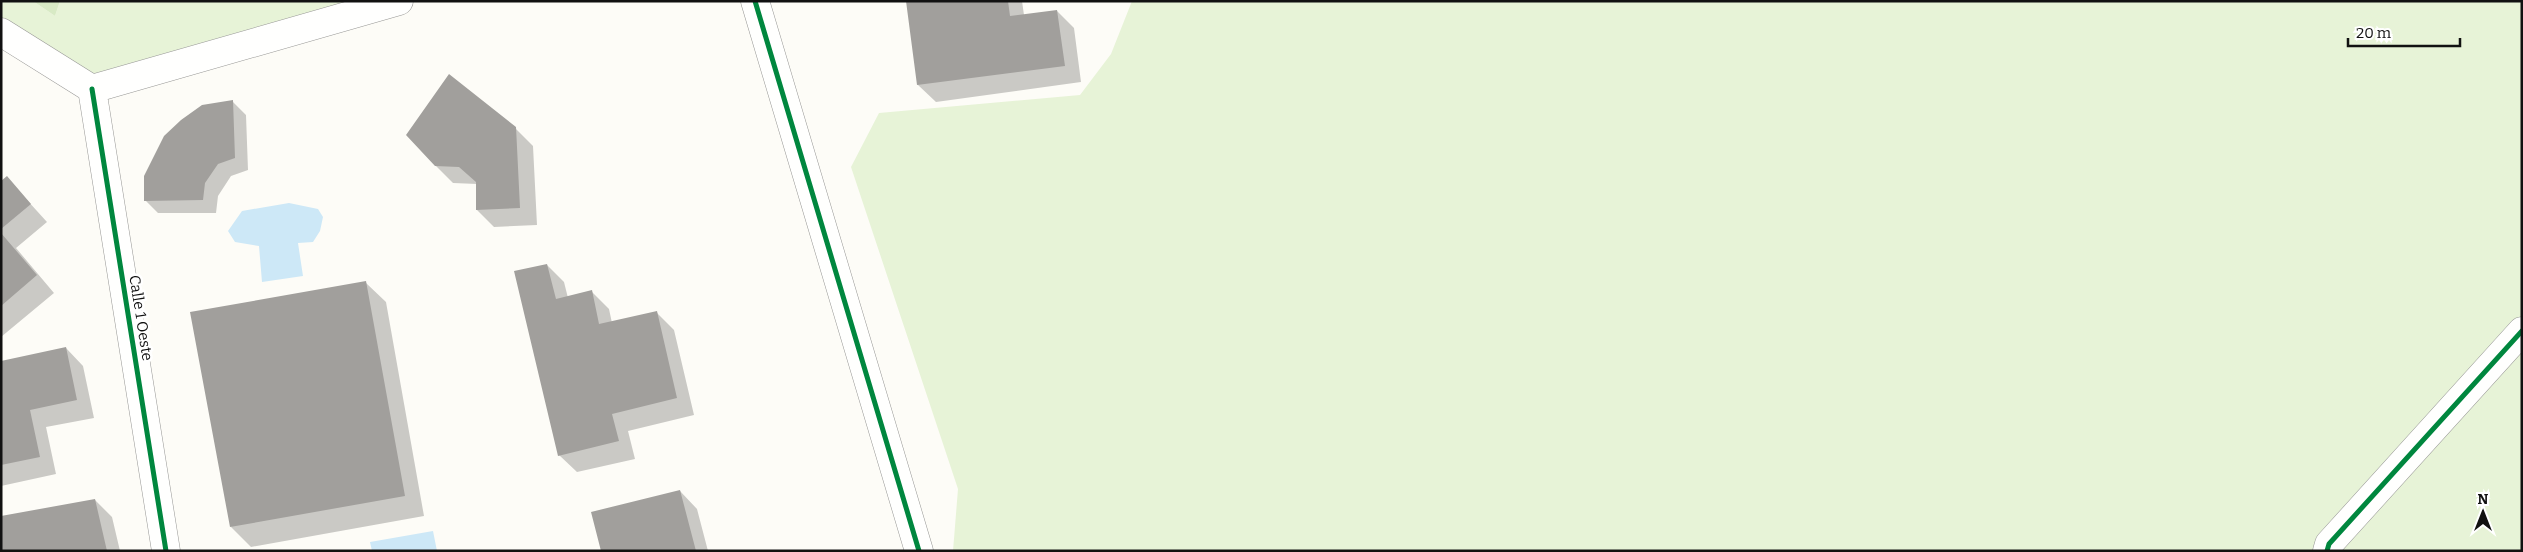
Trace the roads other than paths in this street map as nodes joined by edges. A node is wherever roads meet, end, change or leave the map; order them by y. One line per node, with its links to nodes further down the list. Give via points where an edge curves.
1 (399, 1): 4 (street)
2 (755, 1): 7 (street)
3 (1, 32): 4 (street)
4 (92, 89): 6 (street, Calle 1 Oeste)
5 (2522, 332): 8 (street, via 2329,544)
6 (166, 551)
7 (919, 551)
8 (2327, 551)

